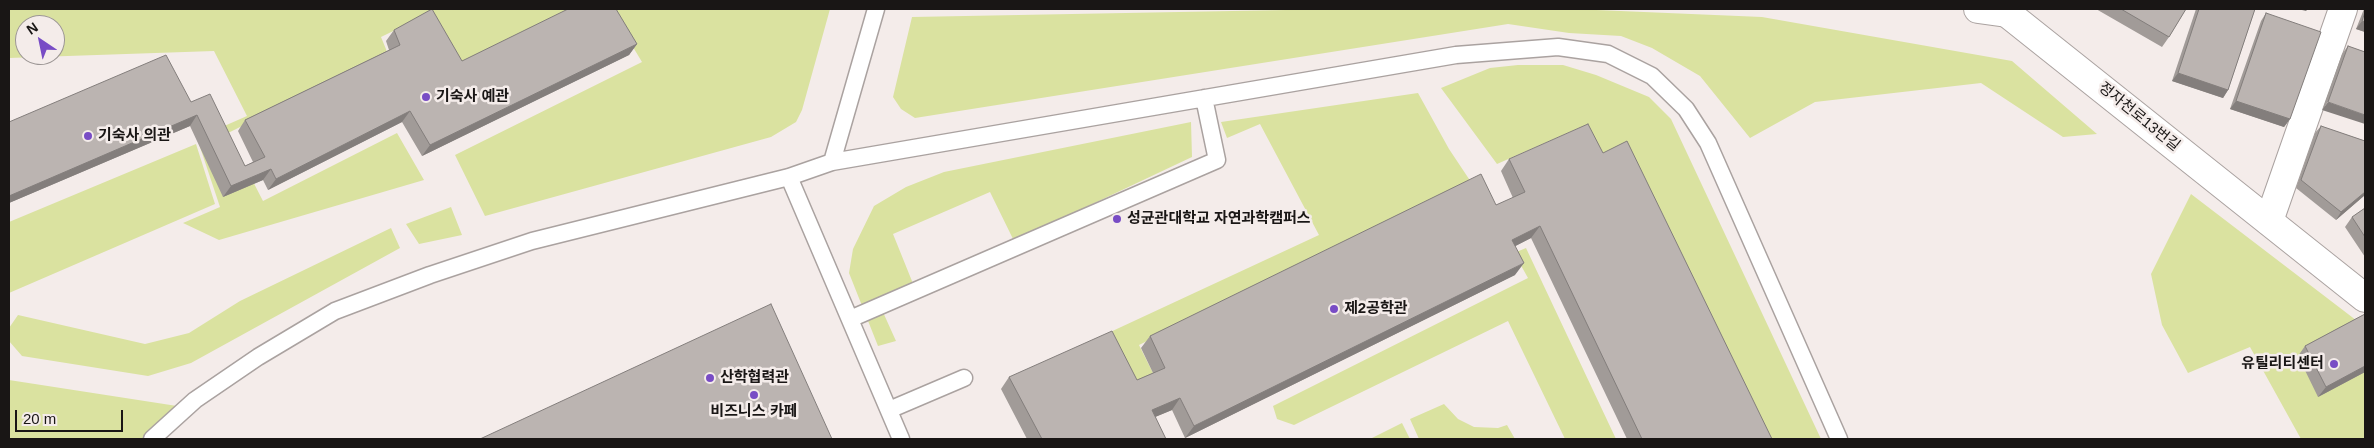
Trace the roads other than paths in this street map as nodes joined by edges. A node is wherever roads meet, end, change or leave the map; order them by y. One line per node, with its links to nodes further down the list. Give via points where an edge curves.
1 (876, 9): 6 (lane)
2 (1978, 9): 4 (street)
3 (2343, 9): 8 (street)
4 (2006, 10): 8 (street, 정자천로13번길)
5 (1204, 98): 6 (lane); 10 (lane, via 1217,160); 15 (lane, via 1456,55 1549,48 1608,54 1652,76 1686,109 1708,143)
6 (832, 162): 7 (lane)
7 (789, 177): 10 (lane); 13 (lane, via 532,241 335,311 195,400)
8 (2269, 221): 9 (street, 정자천로13번길)
9 (2365, 298)
10 (850, 319): 12 (lane)
11 (964, 378): 12 (lane)
12 (889, 410): 14 (lane)
13 (152, 439)
14 (902, 439)
15 (1839, 439)

